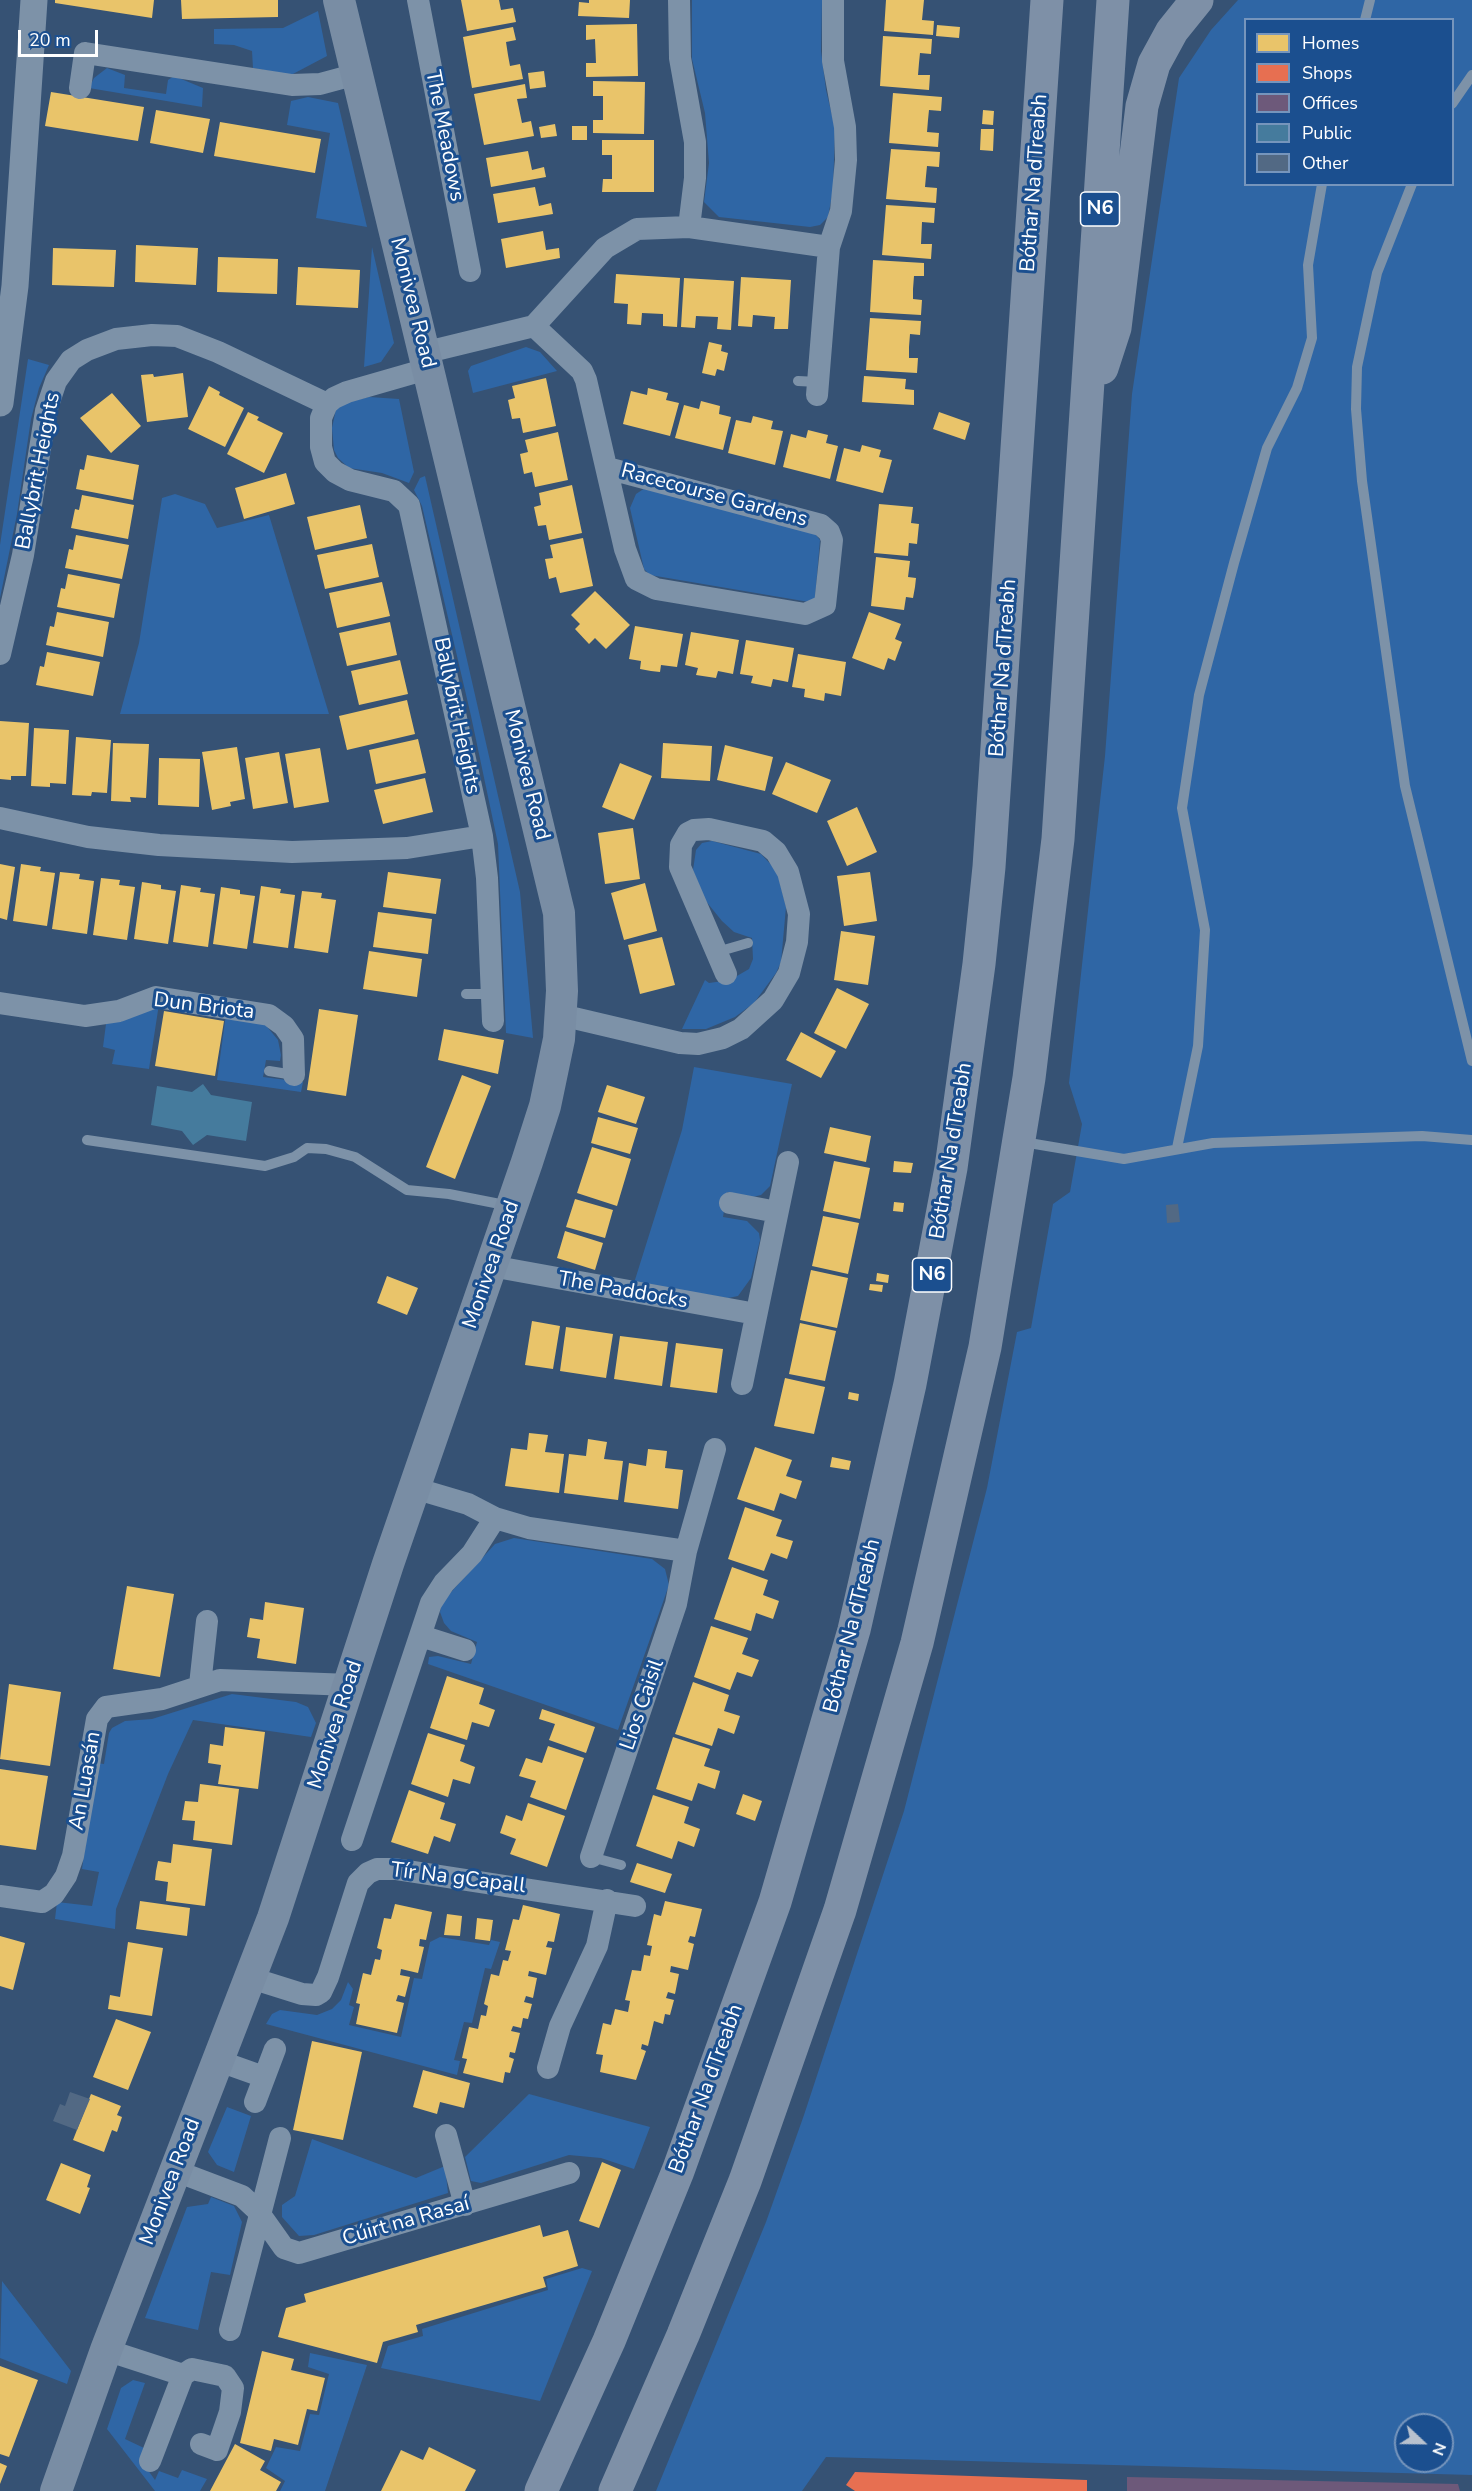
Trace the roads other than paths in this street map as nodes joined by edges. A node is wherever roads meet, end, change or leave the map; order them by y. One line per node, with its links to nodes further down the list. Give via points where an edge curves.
1 (34, 0): 23 (street, via 15,286)
2 (339, 0): 11 (main road, Monivea Road)
3 (418, 0): 19 (street, The Meadows)
4 (679, 0): 17 (street, via 680,58 695,142)
5 (833, 0): 18 (street, via 833,61 845,127 846,160 841,211)
6 (1047, 0): 85 (highway, Bóthar Na dTreabh / N6, via 989,867 951,1167 910,1384 854,1630 775,1902 678,2171 609,2341)
7 (1113, 0): 25 (highway, N6)
8 (1197, 0): 25 (highway, via 1172,31 1154,64 1142,106 1115,328)
9 (1370, 0): 10 (lane)
10 (1366, 18)
11 (357, 74): 13 (street, via 320,84 292,85 85,53); 21 (main road, Monivea Road)
12 (1472, 75): 14 (lane)
13 (81, 88)
14 (1454, 101)
15 (1322, 186): 44 (lane, via 1308,265 1312,338 1297,388 1267,448 1234,563 1199,695 1182,808 1205,930 1198,1047)
16 (1411, 186): 38 (lane, via 1377,273 1357,367 1356,409 1362,481 1405,786)
17 (689, 227): 18 (street); 20 (street, via 645,228 616,240)
18 (829, 247): 22 (street)
19 (470, 272)
20 (534, 326): 21 (street); 26 (street, Racecourse Gardens, via 582,371)
21 (425, 361): 24 (street); 36 (main road, Monivea Road, via 559,913)
22 (811, 386)
23 (1, 388)
24 (327, 404): 27 (street, Ballybrit Heights, via 177,336 116,339 71,360 56,381 46,411 23,555); 29 (street, Ballybrit Heights, via 320,435 326,462 350,480 394,491 409,506)
25 (1086, 418): 43 (highway, N6, via 1058,839)
26 (607, 468): 26 (street, Racecourse Gardens, via 632,572 642,584 805,614 825,605 832,540 821,525)
27 (1, 648)
28 (0, 818): 29 (street, via 88,837 292,852 407,848)
29 (482, 836): 34 (street, Ballybrit Heights)
30 (748, 943): 31 (lane)
31 (717, 952): 32 (street); 36 (street, via 680,867 681,845 694,830 709,829 763,841 776,852 788,872 799,914 797,942 789,973 773,1000 741,1029 698,1044)
32 (726, 974)
33 (466, 994): 34 (lane)
34 (491, 994): 37 (street, Ballybrit Heights)
35 (0, 1003): 40 (street, Dun Briota, via 85,1016 118,1011 156,997 269,1015 293,1039)
36 (561, 1015): 47 (main road, Monivea Road, via 545,1106)
37 (493, 1021)
38 (1472, 1061)
39 (269, 1071): 40 (lane)
40 (294, 1075)
41 (87, 1140): 47 (lane, via 266,1166 294,1157 307,1148 326,1149 355,1157 407,1190)
42 (1472, 1140): 44 (lane, via 1422,1136 1213,1143)
43 (1020, 1141): 44 (lane, via 1124,1159); 86 (highway, N6, via 985,1347 945,1530 914,1655 840,1910 741,2191)
44 (1177, 1148)
45 (788, 1162): 48 (street)
46 (730, 1203): 48 (street)
47 (512, 1207): 49 (main road, Monivea Road)
48 (777, 1212): 50 (street)
49 (491, 1266): 50 (street, The Paddocks); 53 (main road, Monivea Road)
50 (756, 1314): 51 (street)
51 (742, 1384)
52 (715, 1449): 55 (street, Lios Caisil)
53 (414, 1488): 54 (street, via 468,1504); 60 (main road, Monivea Road)
54 (495, 1518): 55 (street, via 529,1528); 57 (street, via 472,1554 436,1593)
55 (686, 1551): 62 (street, Lios Caisil, via 676,1604)
56 (207, 1621): 59 (street)
57 (421, 1635): 58 (street); 61 (street)
58 (465, 1650)
59 (200, 1684): 60 (street, An Luasán, via 230,1679); 64 (street, An Luasán, via 162,1699 102,1709 66,1876 54,1894 42,1902)
60 (350, 1685): 67 (main road, Monivea Road)
61 (352, 1840)
62 (591, 1857): 63 (lane)
63 (621, 1866)
64 (0, 1896)
65 (607, 1900): 66 (street, Tír Na gCapall); 67 (street, Tír Na gCapall, via 377,1869 358,1883 321,1992 302,1994); 70 (street, via 597,1946 560,2026)
66 (635, 1906)
67 (251, 1978): 69 (main road, Monivea Road)
68 (275, 2049): 71 (street)
69 (219, 2061): 71 (street); 75 (main road, Monivea Road)
70 (548, 2068)
71 (264, 2077): 72 (street)
72 (255, 2102)
73 (446, 2135): 77 (street)
74 (280, 2138): 78 (street)
75 (176, 2171): 78 (street, Cúirt na Rasaí, via 242,2196); 80 (main road, Monivea Road)
76 (569, 2173): 77 (street, Cúirt na Rasaí)
77 (465, 2205): 78 (street, Cúirt na Rasaí, via 298,2253 284,2247)
78 (260, 2214): 79 (street)
79 (230, 2330)
80 (106, 2350): 81 (street); 84 (main road, Monivea Road)
81 (183, 2374): 82 (street, via 192,2370 217,2373 225,2376 233,2388 230,2412 217,2450); 83 (street)
82 (201, 2444)
83 (150, 2461)
84 (56, 2491)
85 (541, 2491)
86 (615, 2491)

